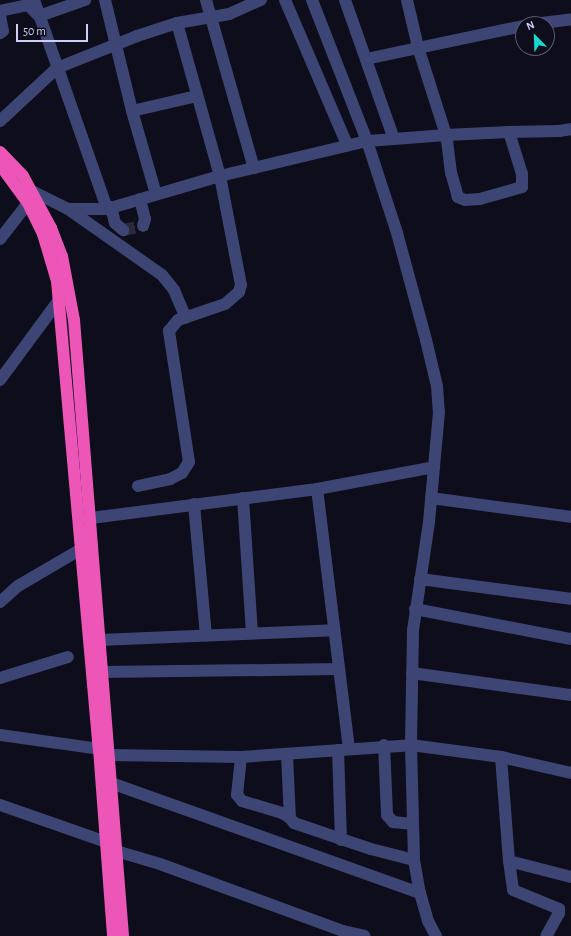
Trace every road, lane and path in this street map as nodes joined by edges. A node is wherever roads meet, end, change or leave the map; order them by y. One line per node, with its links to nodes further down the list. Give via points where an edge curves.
1 (34, 0): 12 (street)
2 (85, 0): 12 (street)
3 (105, 0): 19 (street)
4 (206, 0): 13 (street)
5 (261, 0): 13 (street, via 238,11)
6 (285, 0): 31 (street)
7 (312, 0): 30 (street)
8 (345, 0): 21 (street)
9 (407, 0): 20 (street)
10 (0, 11): 12 (street, via 28,5)
11 (0, 16): 18 (street, via 3,31)
12 (39, 16): 22 (street)
13 (210, 16): 16 (street); 34 (street)
14 (571, 19): 15 (street)
15 (555, 21)
16 (178, 23): 19 (street); 23 (street)
17 (515, 28): 20 (street)
18 (0, 33)
19 (116, 45): 22 (street); 24 (street)
20 (418, 47): 21 (street); 28 (street)
21 (366, 59): 29 (street)
22 (57, 68): 25 (street); 40 (street)
23 (197, 96): 24 (street); 35 (street)
24 (132, 111): 37 (street)
25 (0, 121)
26 (571, 129): 27 (street)
27 (509, 132): 28 (street); 28 (street, via 522,174 522,187 480,199 465,200 458,196 451,173)
28 (446, 135): 29 (street)
29 (394, 139): 30 (street)
30 (367, 141): 31 (street); 48 (street, via 397,233 437,386 439,412)
31 (347, 145): 34 (street)
32 (0, 152): 36 (highway, via 23,176)
33 (0, 165): 39 (highway)
34 (254, 168): 35 (street)
35 (220, 176): 37 (street); 46 (street, via 241,285 239,292 225,304)
36 (32, 191): 41 (street); 54 (highway, via 54,235 70,293)
37 (156, 194): 38 (street)
38 (140, 199): 40 (street); 42 (street, via 145,219)
39 (28, 203): 44 (street); 45 (highway, via 52,258)
40 (109, 208): 41 (street); 43 (street, via 115,223)
41 (68, 209): 46 (street, via 162,275 174,290)
42 (143, 226)
43 (123, 230)
44 (0, 239)
45 (59, 300): 47 (street); 56 (highway)
46 (186, 318): 49 (street, via 172,325 168,337 189,462 187,468 170,480)
47 (0, 380)
48 (434, 467): 50 (street); 52 (street)
49 (138, 486)
50 (317, 489): 51 (street); 61 (street)
51 (243, 498): 53 (street); 62 (street)
52 (431, 498): 55 (street); 57 (street)
53 (194, 504): 54 (street); 63 (street)
54 (90, 518): 65 (highway)
55 (571, 518)
56 (81, 549): 59 (street, via 18,586); 76 (highway)
57 (420, 579): 58 (street); 60 (street)
58 (571, 599)
59 (0, 602)
60 (415, 609): 64 (street); 69 (street)
61 (334, 630): 62 (street); 67 (street)
62 (252, 632): 63 (street)
63 (206, 635): 65 (street)
64 (571, 639)
65 (100, 640): 68 (highway)
66 (68, 657): 70 (street)
67 (339, 668): 68 (street); 75 (street)
68 (102, 672): 76 (highway)
69 (412, 673): 71 (street); 73 (street)
70 (0, 678)
71 (571, 695)
72 (0, 735): 76 (street)
73 (411, 745): 74 (street); 79 (street); 84 (street)
74 (384, 746): 75 (street); 84 (street, via 387,815 393,822)
75 (343, 749): 77 (street); 85 (street)
76 (104, 752): 78 (street); 81 (highway); 86 (highway)
77 (288, 755): 78 (street); 83 (street)
78 (241, 757): 83 (street, via 237,795 242,801 282,813)
79 (501, 757): 80 (street); 89 (street)
80 (571, 773)
81 (111, 783): 87 (highway); 91 (street)
82 (0, 805): 86 (street)
83 (290, 818): 85 (street, via 298,825)
84 (413, 824): 88 (street)
85 (341, 840): 88 (street)
86 (106, 842): 92 (highway)
87 (116, 851): 93 (highway); 94 (street, via 160,864 343,931)
88 (414, 860): 91 (street)
89 (509, 861): 90 (street); 96 (street, via 513,890 559,908 559,913)
90 (571, 877)
91 (420, 893): 95 (street, via 428,921)
92 (113, 936)
93 (123, 936)
94 (364, 936)
95 (436, 936)
96 (546, 936)

